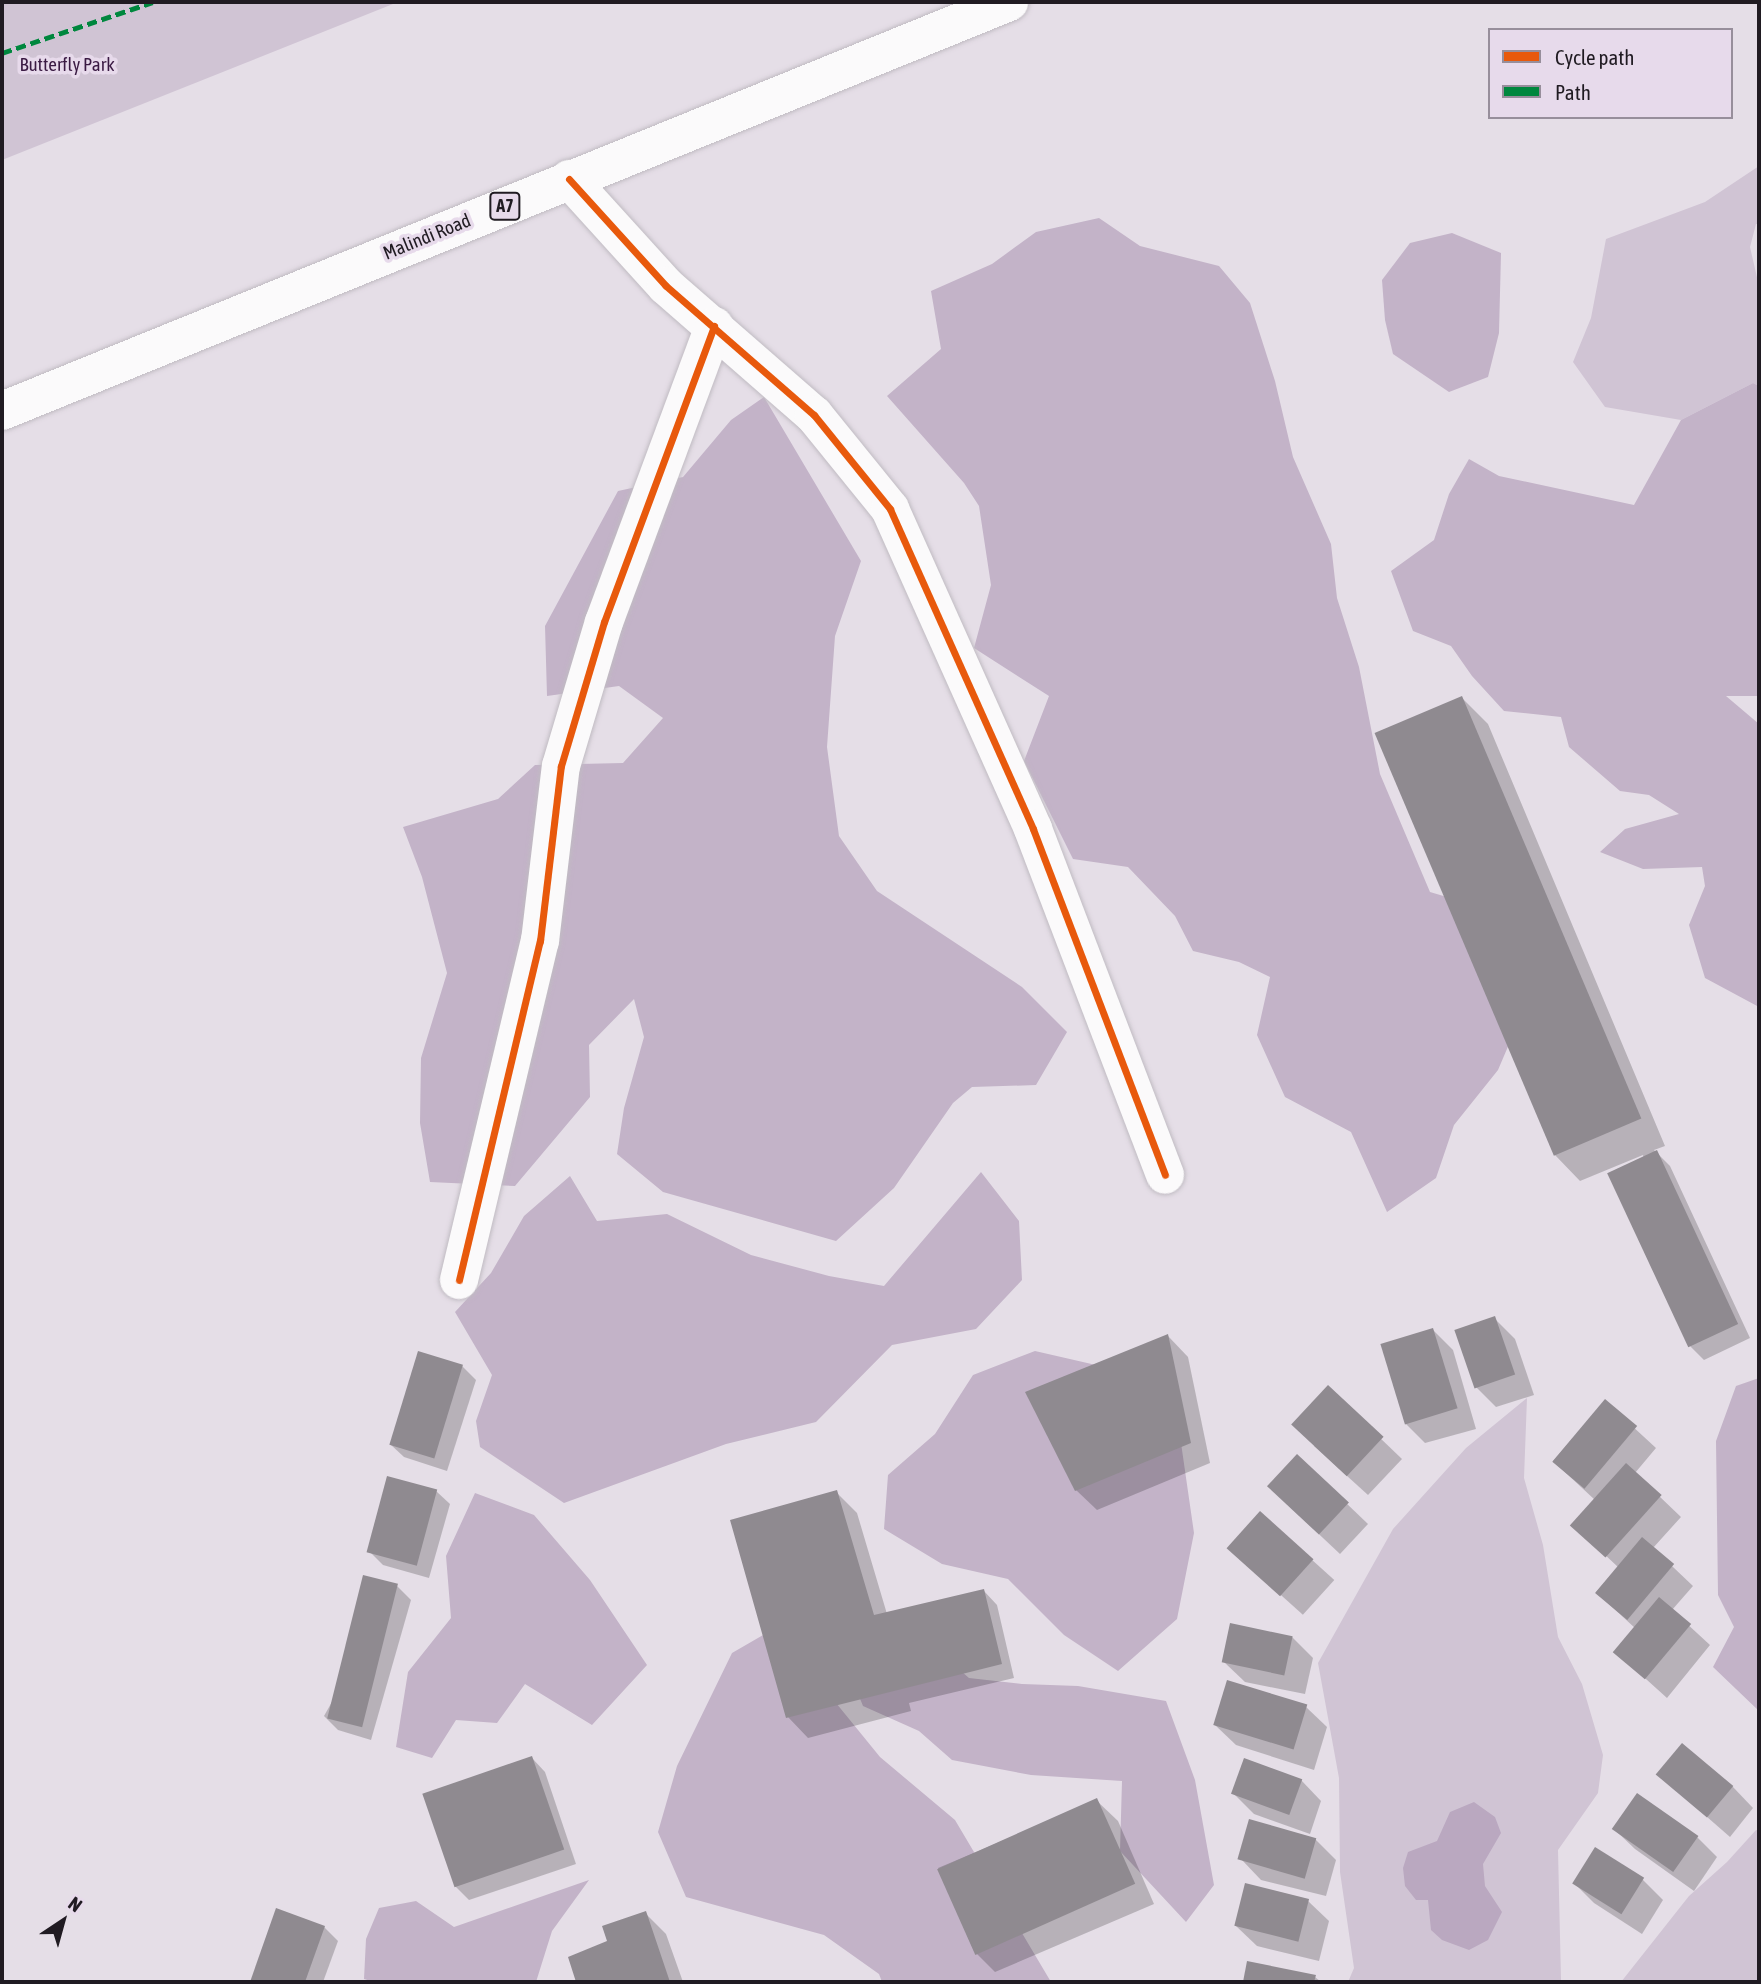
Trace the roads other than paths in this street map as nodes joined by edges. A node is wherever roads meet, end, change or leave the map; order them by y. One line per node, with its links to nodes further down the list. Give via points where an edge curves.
1 (1009, 2): 2 (main road, Malindi Road / A7)
2 (569, 179): 3 (main road, via 666,286); 4 (main road, Malindi Road / A7)
3 (714, 326): 5 (main road, via 814,415 890,509 1033,829); 6 (main road, via 604,622 561,766 540,941)
4 (2, 411)
5 (1165, 1175)
6 (459, 1280)

